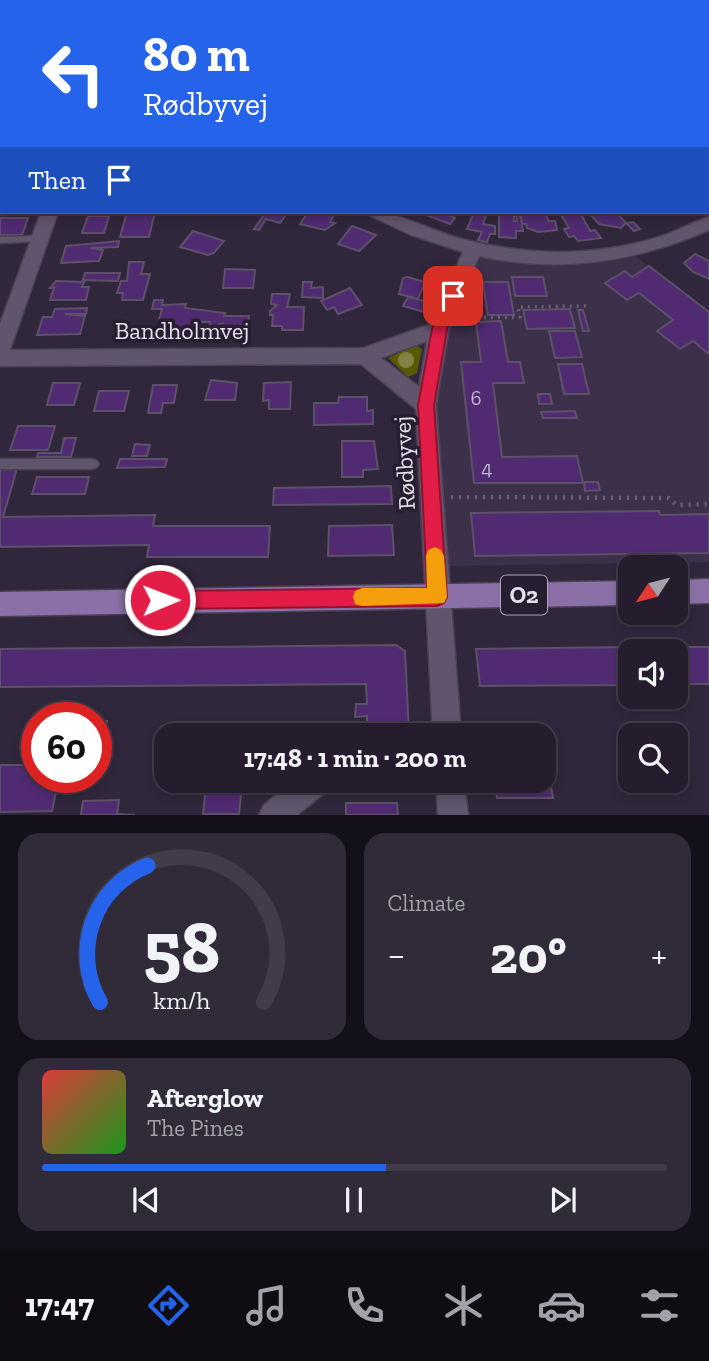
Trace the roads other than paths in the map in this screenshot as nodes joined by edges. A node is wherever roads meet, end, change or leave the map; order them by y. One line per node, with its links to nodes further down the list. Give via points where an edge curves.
1 (48, 214): 4 (street)
2 (381, 214): 6 (street)
3 (709, 223): 6 (street, via 628,253 531,258)
4 (40, 239): 5 (lane); 8 (street)
5 (0, 240)
6 (472, 251): 7 (street, Rødbyvej)
7 (442, 324): 9 (street, Bandholmvej); 11 (street, Rødbyvej)
8 (0, 351)
9 (365, 356): 10 (street, Bandholmvej); 11 (street)
10 (0, 358)
11 (426, 405): 17 (street, Rødbyvej)
12 (0, 464): 13 (lane)
13 (93, 464)
14 (709, 591): 15 (main road)
15 (688, 592)
16 (618, 593): 17 (main road, O2)
17 (437, 597): 18 (main road, O2); 19 (street, Rødbyvej)
18 (0, 604)
19 (446, 723)
20 (305, 793): 22 (street)
21 (451, 793): 23 (street)
22 (285, 812)
23 (453, 815)

